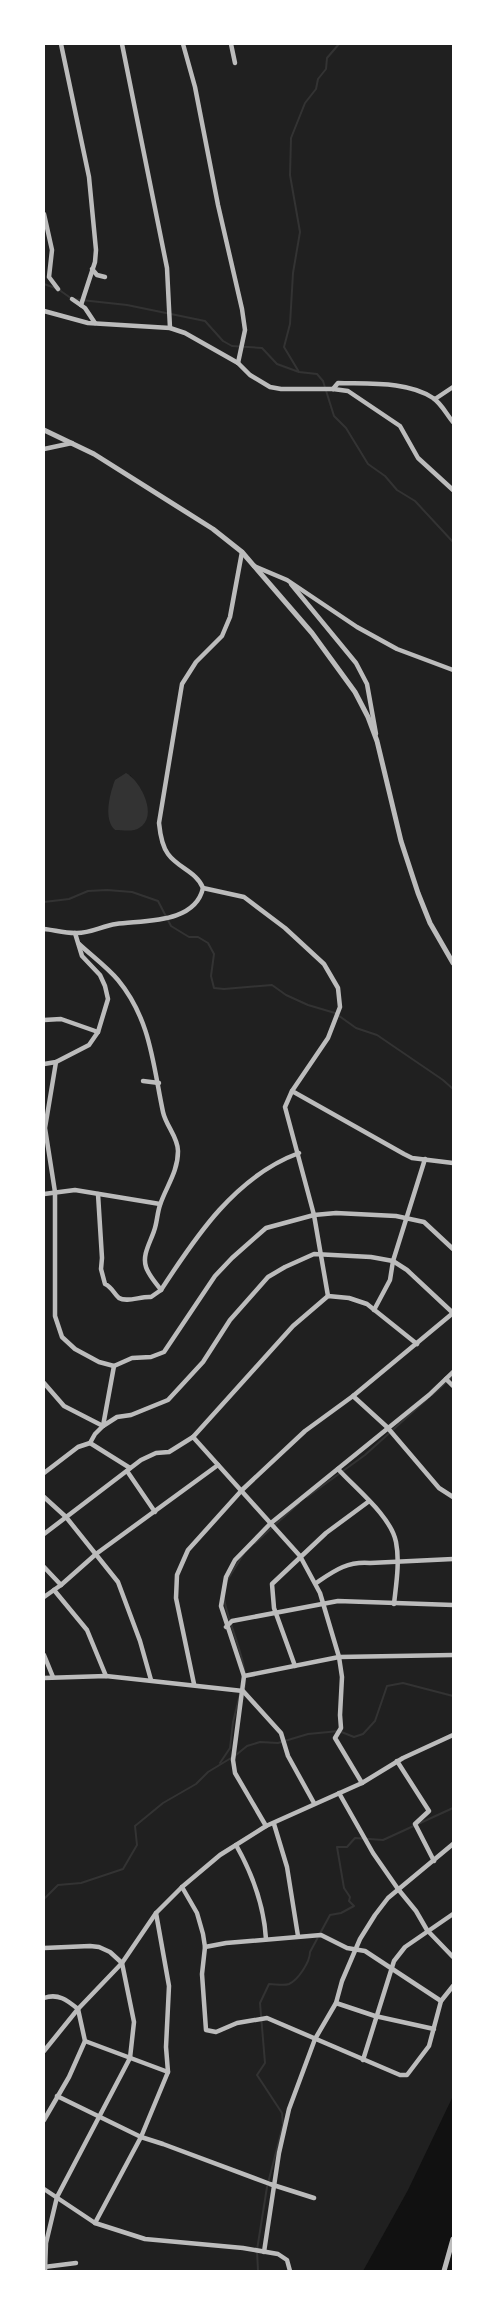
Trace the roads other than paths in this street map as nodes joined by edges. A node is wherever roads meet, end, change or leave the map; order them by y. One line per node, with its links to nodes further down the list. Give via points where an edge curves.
1 (61, 44): 7 (street, via 89,177 96,250)
2 (122, 44): 14 (street, via 167,268)
3 (183, 44): 15 (street, via 242,310 245,330)
4 (231, 44): 5 (street)
5 (235, 62)
6 (44, 214): 9 (street, via 52,250 49,277)
7 (92, 269): 8 (street); 11 (street)
8 (104, 277)
9 (58, 289)
10 (72, 299): 11 (street)
11 (81, 305): 13 (street)
12 (44, 310): 13 (street)
13 (96, 324): 14 (street)
14 (170, 328): 15 (street, via 186,333)
15 (238, 363): 17 (street, via 270,387)
16 (453, 387): 18 (street)
17 (333, 389): 18 (street, via 338,383 396,386 416,390); 23 (street, via 356,395 400,426 418,458)
18 (435, 399): 19 (street)
19 (453, 422)
20 (44, 430): 21 (street)
21 (72, 442): 22 (street); 24 (street, via 213,529)
22 (44, 449)
23 (453, 490)
24 (242, 552): 25 (street); 29 (street, via 230,616 222,636 196,662 182,684 159,823 168,855 196,876)
25 (253, 565): 26 (street); 28 (street, via 312,633 355,692)
26 (287, 580): 27 (street, via 357,627); 28 (street, via 356,663 367,684)
27 (453, 670)
28 (377, 741): 34 (street, via 401,841 418,893 430,924)
29 (203, 888): 32 (street, via 200,898 192,906 169,918); 41 (street, via 244,897 285,928 329,971 338,988 340,1008 328,1038)
30 (44, 922): 31 (street)
31 (44, 929): 32 (street)
32 (75, 933): 33 (street)
33 (79, 944): 36 (street, via 82,956 92,964 105,986 108,999); 40 (street, via 126,991 150,1042)
34 (453, 963)
35 (44, 1020): 36 (street, via 60,1019)
36 (98, 1032): 37 (street, via 89,1045)
37 (56, 1062): 38 (street); 45 (street, via 45,1128)
38 (44, 1064)
39 (143, 1081): 40 (street)
40 (159, 1083): 48 (street, via 164,1115 178,1150 176,1166)
41 (292, 1091): 42 (street, via 285,1113); 43 (street, via 404,1154)
42 (299, 1153): 49 (street); 54 (street, via 259,1175 206,1223)
43 (425, 1159): 44 (street); 50 (street)
44 (453, 1163)
45 (55, 1192): 46 (street); 47 (street, via 75,1190); 59 (street, via 55,1316 62,1337 75,1349)
46 (44, 1194)
47 (98, 1194): 48 (street); 54 (street, via 101,1269 105,1284 125,1300 151,1297)
48 (160, 1204): 54 (street, via 154,1232 146,1246 145,1265)
49 (314, 1215): 50 (street, via 336,1213); 52 (street); 59 (street, via 266,1228 232,1258 215,1276 164,1352 132,1358)
50 (408, 1218): 51 (street, via 424,1222); 53 (street)
51 (453, 1249)
52 (320, 1253): 53 (street, via 371,1256); 55 (street); 65 (street, via 300,1259 268,1277 230,1320 203,1362 168,1400 118,1417)
53 (393, 1262): 56 (street, via 390,1280); 57 (street, via 407,1270)
54 (161, 1290)
55 (328, 1296): 56 (street, via 359,1301); 67 (street, via 293,1326)
56 (374, 1310): 58 (street)
57 (453, 1313): 58 (street)
58 (416, 1344): 64 (street)
59 (114, 1366): 65 (street)
60 (453, 1372): 61 (street)
61 (446, 1379): 63 (street); 66 (street)
62 (44, 1383): 65 (street, via 64,1406)
63 (453, 1386)
64 (353, 1396): 66 (street); 73 (street, via 306,1431)
65 (103, 1426): 68 (street)
66 (387, 1427): 71 (street); 75 (street, via 439,1488)
67 (192, 1437): 69 (street); 70 (street, via 169,1452 156,1453)
68 (90, 1443): 70 (street); 72 (street, via 78,1447)
69 (218, 1465): 73 (street); 77 (street)
70 (129, 1469): 77 (street); 78 (street)
71 (340, 1472): 76 (street); 79 (street)
72 (44, 1473)
73 (242, 1490): 79 (street); 104 (street, via 188,1550 178,1575 176,1598)
74 (44, 1497): 78 (street)
75 (453, 1497)
76 (368, 1502): 82 (street); 84 (street, via 394,1535)
77 (155, 1512): 81 (street)
78 (66, 1517): 80 (street); 81 (street)
79 (271, 1522): 82 (street); 94 (street, via 235,1560 226,1577 221,1606)
80 (44, 1534)
81 (96, 1554): 87 (street); 103 (street, via 118,1582)
82 (300, 1556): 86 (street); 93 (street, via 272,1584)
83 (453, 1559): 84 (street)
84 (397, 1562): 86 (street, via 343,1565); 91 (street)
85 (44, 1567): 87 (street)
86 (316, 1583): 90 (street)
87 (61, 1585): 88 (street)
88 (54, 1590): 89 (street); 99 (street, via 87,1630)
89 (44, 1597)
90 (324, 1604): 91 (street, via 352,1600); 93 (street); 97 (street)
91 (394, 1604): 92 (street)
92 (453, 1605)
93 (276, 1613): 94 (street, via 232,1621); 98 (street)
94 (226, 1627): 100 (street)
95 (44, 1655): 101 (street)
96 (453, 1655): 97 (street)
97 (339, 1657): 98 (street); 108 (street, via 341,1728 335,1738)
98 (295, 1666): 100 (street)
99 (106, 1676): 101 (street); 103 (street)
100 (244, 1676): 105 (street)
101 (53, 1677): 102 (street)
102 (44, 1678)
103 (151, 1680): 104 (street)
104 (194, 1684): 105 (street)
105 (244, 1691): 110 (street, via 274,1725); 112 (street, via 232,1758 238,1778)
106 (453, 1735): 107 (street)
107 (397, 1761): 108 (street); 115 (street, via 429,1811 415,1826)
108 (362, 1783): 109 (street)
109 (339, 1793): 110 (street); 117 (street, via 373,1854)
110 (314, 1803): 111 (street)
111 (274, 1824): 112 (street); 121 (street, via 287,1867)
112 (266, 1826): 114 (street)
113 (453, 1844): 115 (street)
114 (236, 1845): 116 (street); 122 (street, via 253,1877)
115 (434, 1861): 117 (street)
116 (182, 1887): 118 (street); 123 (street, via 197,1913)
117 (398, 1889): 120 (street); 125 (street, via 375,1915)
118 (156, 1913): 127 (street); 141 (street, via 169,1986)
119 (453, 1914): 120 (street)
120 (427, 1930): 126 (street); 128 (street, via 404,1947)
121 (298, 1936): 122 (street); 125 (street, via 321,1935)
122 (266, 1940): 123 (street)
123 (205, 1947): 136 (street, via 202,1974 206,2030 216,2032 237,2023 267,2018)
124 (44, 1948): 127 (street, via 99,1947)
125 (355, 1950): 128 (street, via 364,1951); 132 (street)
126 (453, 1957)
127 (122, 1963): 133 (street); 139 (street, via 134,2022)
128 (390, 1969): 131 (street); 134 (street)
129 (453, 1986): 131 (street)
130 (44, 1997): 133 (street, via 63,1998)
131 (441, 2002): 135 (street)
132 (336, 2004): 134 (street); 136 (street)
133 (78, 2009): 137 (street); 138 (street)
134 (375, 2016): 135 (street); 140 (street)
135 (434, 2029): 140 (street, via 430,2046 407,2075)
136 (315, 2040): 140 (street); 146 (street, via 288,2109)
137 (85, 2041): 139 (street); 142 (street)
138 (44, 2051)
139 (130, 2058): 141 (street); 143 (street)
140 (362, 2060)
141 (168, 2072): 145 (street)
142 (57, 2096): 143 (street); 144 (street)
143 (99, 2117): 145 (street); 148 (street)
144 (44, 2120)
145 (140, 2137): 146 (street); 150 (street)
146 (270, 2184): 149 (street); 152 (street)
147 (44, 2189): 148 (street)
148 (57, 2196): 150 (street); 154 (street, via 50,2220)
149 (314, 2198)
150 (95, 2223): 152 (street, via 145,2239)
151 (453, 2239): 156 (street)
152 (259, 2251): 155 (street, via 278,2254 287,2260)
153 (76, 2263): 154 (street)
154 (45, 2268)
155 (290, 2271)
156 (444, 2271)

